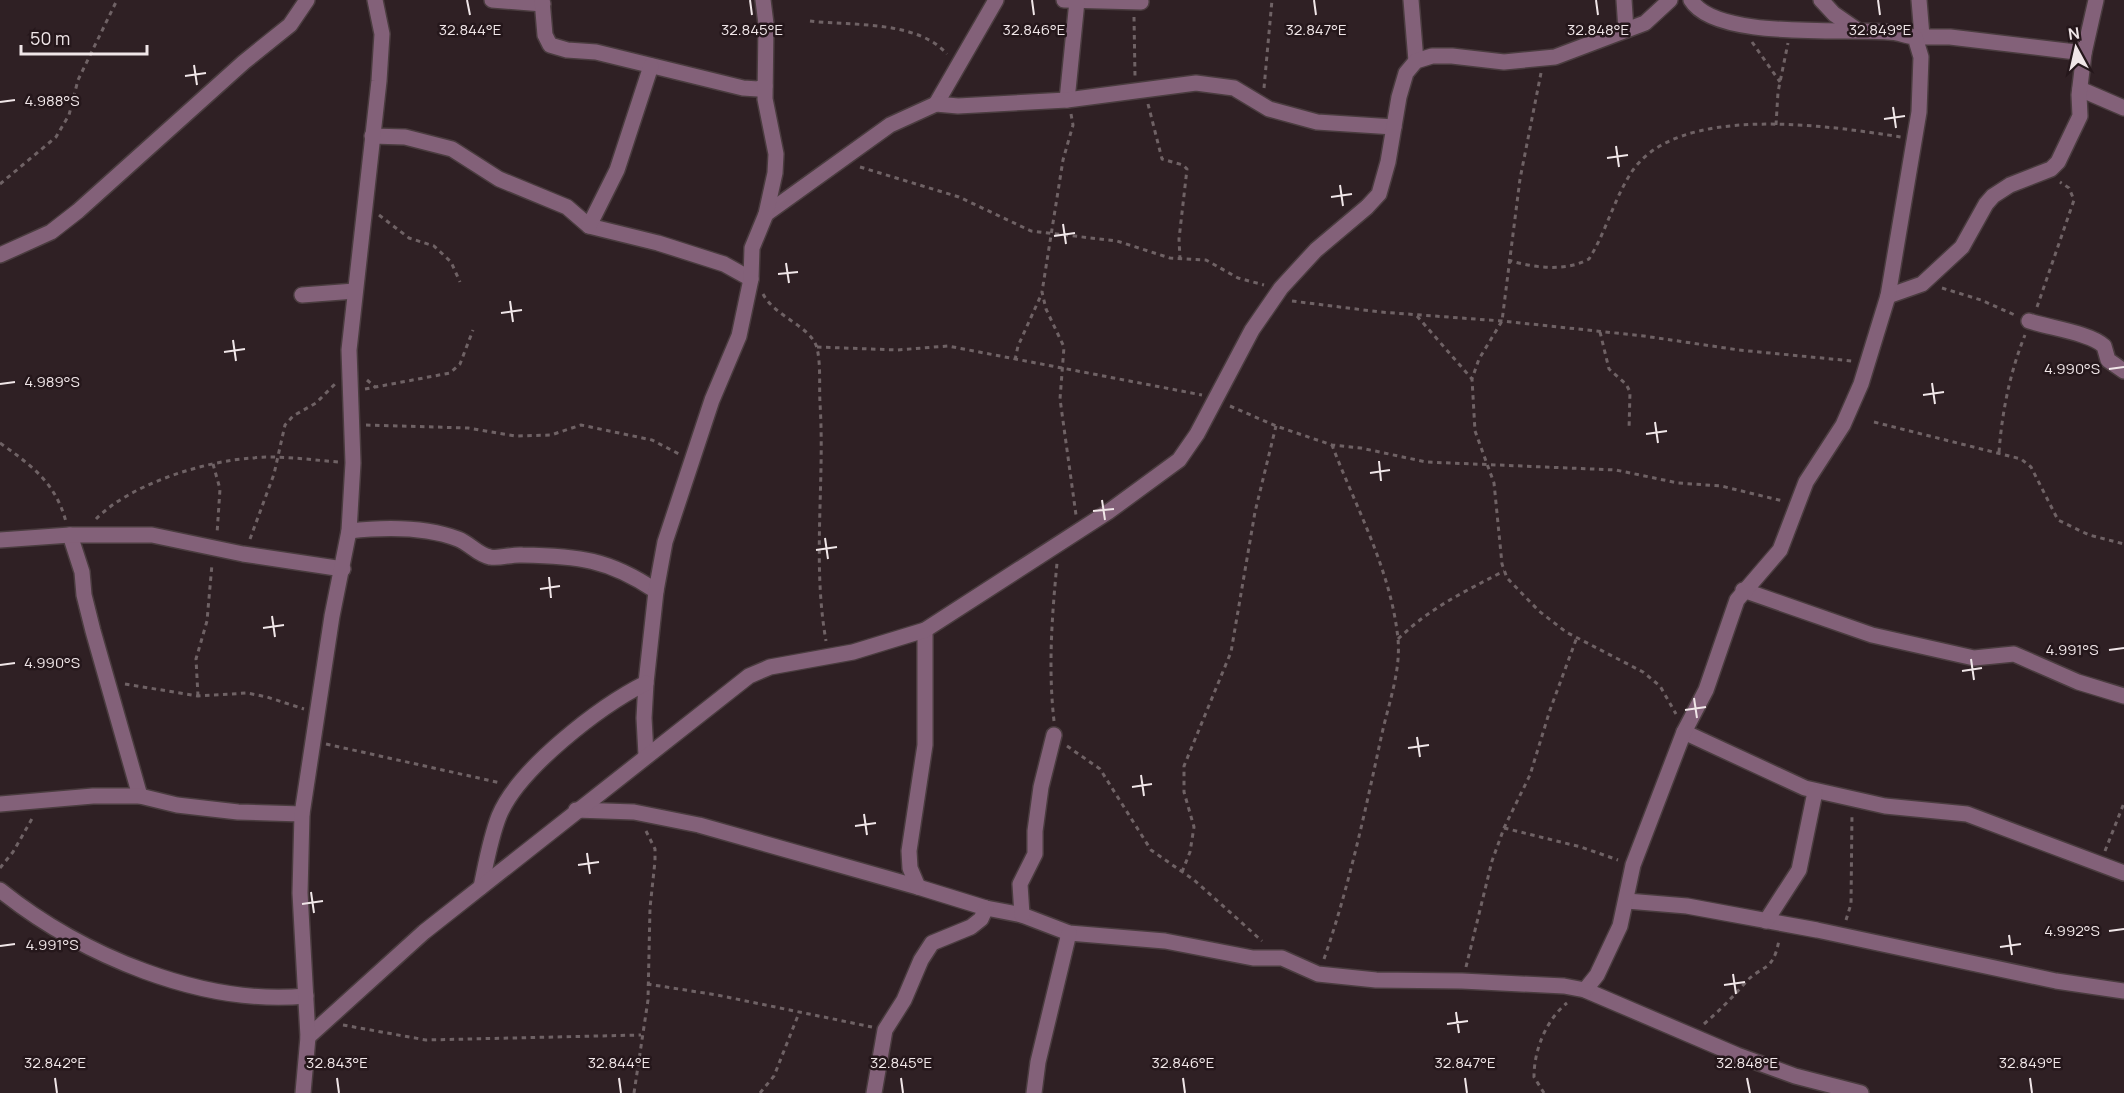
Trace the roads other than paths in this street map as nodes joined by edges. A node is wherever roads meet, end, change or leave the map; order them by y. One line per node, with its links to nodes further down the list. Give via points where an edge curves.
1 (307, 0): 32 (street, via 290,25 78,211 51,232)
2 (375, 0): 29 (street, via 382,34)
3 (492, 0): 14 (street)
4 (763, 0): 23 (street)
5 (996, 0): 26 (street)
6 (1071, 0): 16 (street); 25 (street)
7 (1411, 0): 21 (street)
8 (1624, 0): 17 (street)
9 (1670, 0): 17 (street, via 1645,23)
10 (1691, 0): 18 (street, via 1701,12 1740,24)
11 (1821, 0): 18 (street)
12 (1919, 0): 19 (street)
13 (2096, 0): 20 (street)
14 (508, 2): 15 (street)
15 (543, 2): 22 (street, via 545,35 550,45)
16 (1141, 2)
17 (1626, 30): 21 (street, via 1544,59 1504,62 1432,56)
18 (1857, 30): 19 (street)
19 (1918, 37): 20 (street); 36 (street, via 1922,74)
20 (2084, 53): 24 (street)
21 (1416, 61): 28 (street, via 1406,73)
22 (651, 66): 23 (street, via 743,88); 31 (street, via 617,170)
23 (765, 86): 30 (street, via 776,154)
24 (2080, 88): 27 (street); 36 (street, via 2080,116 2058,162 1993,196 1962,247 1922,284)
25 (1067, 100): 26 (street); 28 (street, via 1196,83 1234,88 1262,105 1317,122)
26 (936, 104): 30 (street, via 890,125)
27 (2124, 108)
28 (1394, 127): 45 (street, via 1379,194 1316,250 1277,293 1179,460 1059,545)
29 (372, 136): 31 (street, via 405,137 452,149 499,179 567,207); 34 (street)
30 (766, 214): 33 (street, via 752,248)
31 (589, 226): 33 (street, via 724,264)
32 (0, 255)
33 (751, 279): 44 (street, via 739,336 712,400 671,519)
34 (355, 291): 35 (street); 39 (street, via 348,366 353,463)
35 (302, 295)
36 (1888, 296): 43 (street, via 1843,425 1812,470 1779,550)
37 (2029, 321): 38 (street, via 2097,340 2104,346 2108,360)
38 (2124, 371)
39 (349, 531): 42 (street); 44 (street, via 377,528 446,535 490,557 576,557 607,564)
40 (75, 535): 41 (street); 42 (street, via 152,535); 52 (street, via 84,594)
41 (0, 540)
42 (344, 569): 55 (street, via 332,616)
43 (1743, 590): 47 (street, via 1872,635 1974,658 2014,654 2078,682); 48 (street, via 1707,690)
44 (656, 591): 46 (street)
45 (925, 630): 50 (street, via 829,657 770,667 749,676); 57 (street, via 925,745 909,851 910,868)
46 (645, 683): 50 (street); 58 (street, via 594,713 516,787 499,816)
47 (2124, 696)
48 (1684, 732): 51 (street); 60 (street, via 1634,865)
49 (1054, 735): 62 (street, via 1041,787 1035,854 1020,884)
50 (646, 755): 54 (street)
51 (1815, 792): 56 (street, via 1853,801 1967,814); 63 (street, via 1799,870)
52 (140, 796): 53 (street); 55 (street, via 238,812)
53 (0, 804)
54 (576, 810): 57 (street, via 634,812 699,825); 58 (street)
55 (302, 814): 67 (street, via 300,893)
56 (2124, 873)
57 (918, 886): 61 (street)
58 (481, 887): 68 (street, via 424,932)
59 (0, 890): 67 (street, via 73,939 134,967 232,994)
60 (1628, 901): 63 (street, via 1687,906); 65 (street, via 1607,955)
61 (986, 909): 62 (street); 70 (street, via 971,927 932,943 921,960 904,1000 885,1030)
62 (1022, 915): 64 (street)
63 (1766, 921): 66 (street, via 2056,981)
64 (1069, 933): 65 (street, via 1165,941 1253,958 1282,958 1318,974); 71 (street)
65 (1585, 990): 72 (street, via 1795,1076)
66 (2124, 991)
67 (306, 996): 68 (street)
68 (308, 1037): 69 (street)
69 (303, 1093)
70 (874, 1093)
71 (1034, 1093)
72 (1861, 1093)

